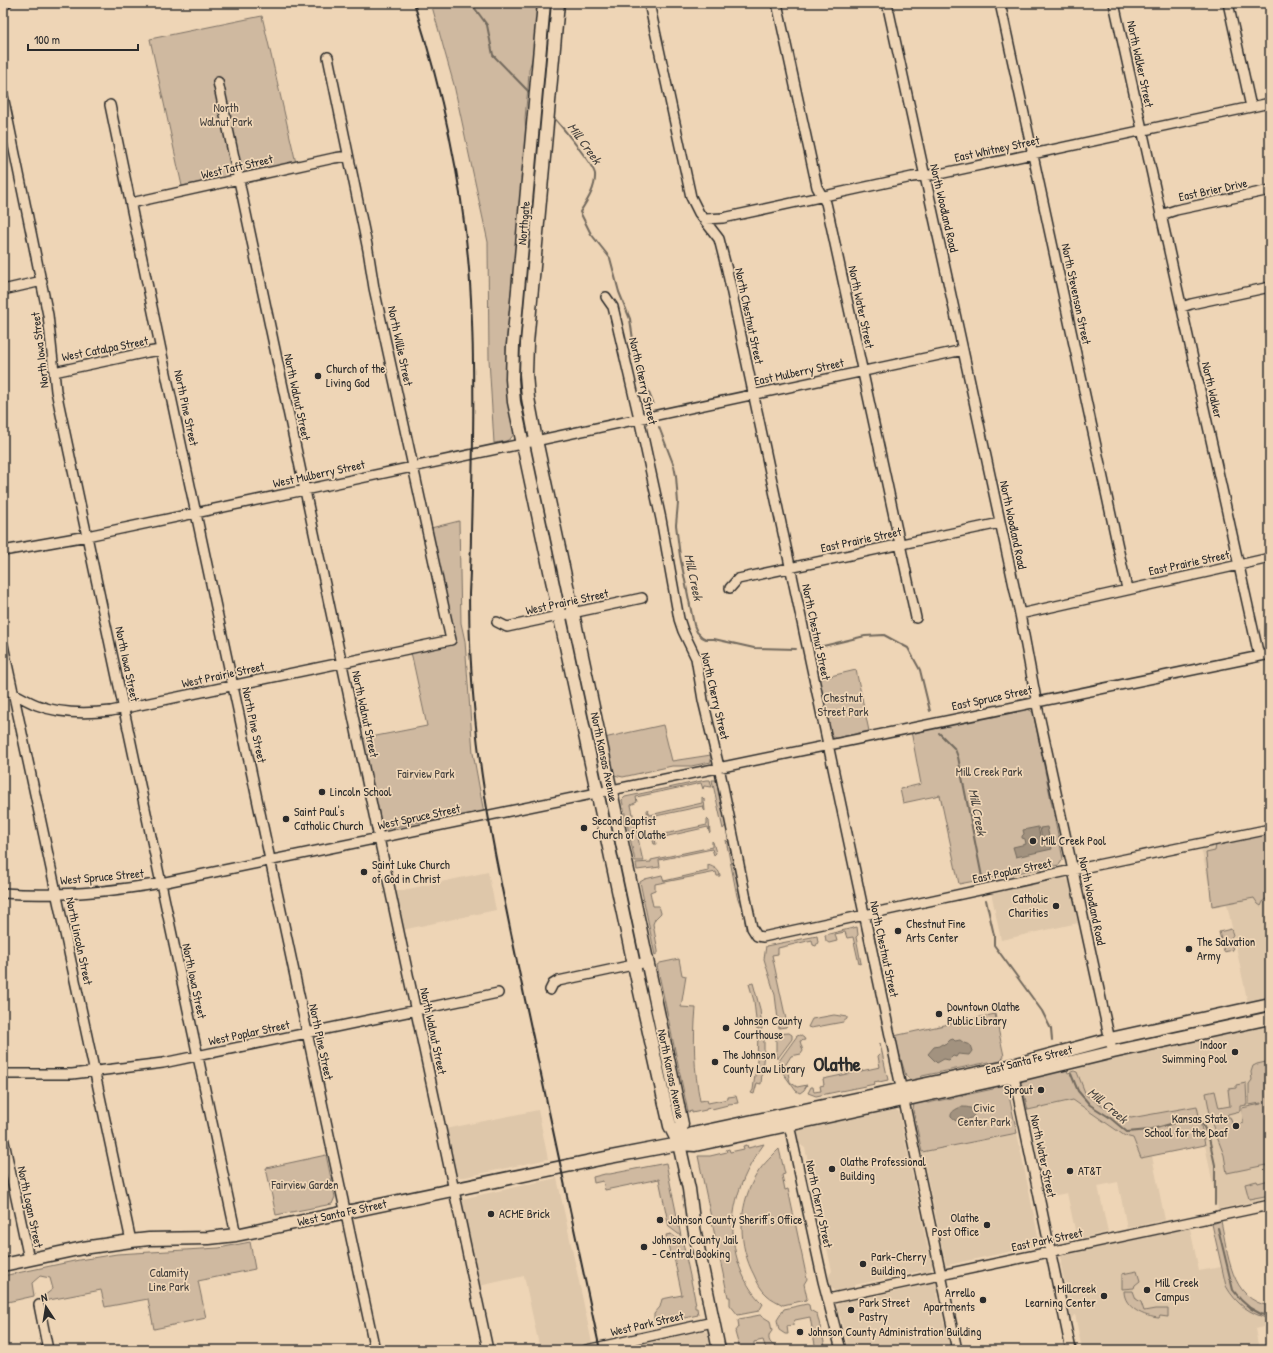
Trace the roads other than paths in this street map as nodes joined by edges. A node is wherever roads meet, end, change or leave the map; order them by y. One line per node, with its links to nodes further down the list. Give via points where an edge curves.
1 (7, 3): 10 (street)
2 (544, 3): 39 (main road, Northgate, via 513,345 514,402)
3 (558, 3): 38 (main road, Northgate, via 526,343 528,398)
4 (649, 3): 26 (street, North Chestnut Street, via 691,197)
5 (777, 3): 23 (street, North Water Street, via 817,187)
6 (887, 3): 20 (street, North Woodland Road)
7 (1000, 3): 18 (street, North Stevenson Street)
8 (1114, 3): 17 (street, North Walker Street)
9 (1228, 3): 16 (street)
10 (3, 4)
11 (328, 57): 19 (street, North Willie Street)
12 (218, 82): 21 (street, North Walnut Street)
13 (3, 96): 27 (street, North Iowa Street)
14 (1270, 103): 16 (street, East Whitney Street)
15 (110, 105): 24 (street, North Pine Street)
16 (1251, 107): 17 (street, East Whitney Street)
17 (1142, 130): 18 (street, East Whitney Street); 25 (street, North Walker)
18 (1033, 154): 20 (street, East Whitney Street); 51 (street, North Stevenson Street)
19 (348, 156): 21 (street, West Taft Street); 40 (street, North Willie Street)
20 (924, 176): 23 (street, East Whitney Street); 33 (street, North Woodland Road)
21 (239, 179): 24 (street, West Taft Street); 41 (street, North Walnut Street)
22 (1270, 190): 25 (street, East Brier Drive)
23 (822, 196): 26 (street, East Whitney Street, via 723,218); 34 (street, North Water Street, via 826,203)
24 (131, 203): 32 (street, North Pine Street)
25 (1161, 215): 31 (street, North Walker)
26 (705, 219): 36 (street, North Chestnut Street, via 719,240)
27 (42, 281): 29 (street); 35 (street, North Iowa Street)
28 (1270, 286): 31 (street)
29 (3, 290)
30 (606, 297): 37 (street, North Cherry Street, via 613,307)
31 (1182, 307): 48 (street, North Walker)
32 (161, 350): 35 (street, West Catalpa Street); 42 (street, North Pine Street)
33 (963, 350): 34 (street, East Mulberry Street); 43 (street, North Woodland Road)
34 (863, 370): 36 (street, East Mulberry Street); 45 (street, North Water Street)
35 (54, 372): 44 (street, North Iowa Street)
36 (753, 394): 37 (street, East Mulberry Street); 49 (street, North Chestnut Street)
37 (639, 418): 38 (street, West Mulberry Street); 69 (street, North Cherry Street, via 679,619 696,658)
38 (536, 440): 39 (street, West Mulberry Street); 53 (main road, North Kansas Avenue)
39 (522, 443): 40 (street, West Mulberry Street); 55 (main road, North Kansas Avenue)
40 (413, 466): 41 (street, West Mulberry Street); 58 (street, North Willie Street)
41 (305, 490): 42 (street, West Mulberry Street); 62 (street, North Walnut Street)
42 (196, 512): 44 (street, West Mulberry Street); 63 (street, North Pine Street)
43 (1000, 523): 45 (street, East Prairie Street); 54 (street, North Woodland Road)
44 (87, 536): 46 (street, West Mulberry Street); 67 (street, North Iowa Street)
45 (900, 544): 49 (street, East Prairie Street); 56 (street, North Water Street)
46 (3, 551)
47 (1270, 558): 48 (street, East Prairie Street)
48 (1239, 565): 51 (street, East Prairie Street); 61 (street, North Walker)
49 (790, 567): 50 (street, East Prairie Street, via 738,579); 68 (street, North Chestnut Street)
50 (730, 588)
51 (1127, 589): 54 (street, East Prairie Street)
52 (642, 598): 53 (street, West Prairie Street)
53 (573, 613): 55 (street, West Prairie Street); 70 (main road, North Kansas Avenue)
54 (1020, 614): 66 (street, North Woodland Road)
55 (559, 616): 57 (street, West Prairie Street, via 507,627); 71 (main road, North Kansas Avenue)
56 (916, 618)
57 (497, 622)
58 (451, 640): 62 (street, West Prairie Street)
59 (3, 645): 65 (street, North Lincoln Street)
60 (1270, 654): 61 (street, East Spruce Street)
61 (1259, 656): 66 (street, East Spruce Street)
62 (342, 663): 63 (street, West Prairie Street); 73 (street, North Walnut Street)
63 (233, 685): 67 (street, West Prairie Street); 74 (street, North Pine Street)
64 (3, 688): 65 (street, West Prairie Street)
65 (14, 693): 67 (street, West Prairie Street, via 42,707 74,713); 78 (street, North Lincoln Street)
66 (1036, 702): 68 (street, East Spruce Street); 75 (street, North Woodland Road)
67 (124, 708): 76 (street, North Iowa Street)
68 (828, 744): 69 (street, East Spruce Street); 79 (street, North Chestnut Street)
69 (719, 768): 70 (street, West Spruce Street); 80 (street, North Cherry Street, via 752,928 754,934)
70 (611, 790): 71 (street, West Spruce Street); 81 (main road, North Kansas Avenue)
71 (597, 793): 73 (street, West Spruce Street); 82 (main road, North Kansas Avenue)
72 (1270, 829): 75 (street, East Poplar Street)
73 (379, 838): 74 (street, West Spruce Street); 86 (street, North Walnut Street)
74 (270, 860): 76 (street, West Spruce Street); 89 (street, North Pine Street)
75 (1073, 870): 79 (street, East Poplar Street); 91 (street, North Woodland Road)
76 (161, 883): 78 (street, West Spruce Street, via 95,892); 93 (street, North Iowa Street)
77 (3, 892): 78 (street, West Spruce Street, via 26,895)
78 (56, 894): 95 (street, North Lincoln Street)
79 (864, 915): 80 (street, East Poplar Street); 97 (street, North Chestnut Street)
80 (759, 937)
81 (647, 962): 82 (street); 100 (main road, North Kansas Avenue, via 682,1124)
82 (634, 965): 83 (street, via 558,981 552,984); 100 (main road, North Kansas Avenue, via 670,1126)
83 (550, 990)
84 (498, 993): 86 (street, West Poplar Street)
85 (1270, 1004): 88 (main road, East Santa Fe Street)
86 (416, 1010): 89 (street, West Poplar Street); 101 (street, North Walnut Street)
87 (1270, 1018): 90 (main road, East Santa Fe Street)
88 (1188, 1022): 90 (main road); 91 (main road, East Santa Fe Street)
89 (307, 1033): 93 (street, West Poplar Street); 103 (street, North Pine Street)
90 (1191, 1035): 92 (main road, East Santa Fe Street)
91 (1110, 1039): 92 (street, North Woodland Road); 94 (main road, East Santa Fe Street)
92 (1113, 1052): 94 (main road, East Santa Fe Street)
93 (198, 1056): 95 (street, West Poplar Street); 104 (street, North Iowa Street)
94 (1013, 1071): 97 (main road, East Santa Fe Street); 106 (street, North Water Street)
95 (94, 1072): 96 (street, West Poplar Street); 105 (street, North Lincoln Street)
96 (3, 1074)
97 (903, 1094): 98 (main road, East Santa Fe Street); 109 (street, North Chestnut Street)
98 (788, 1120): 100 (main road, West Santa Fe Street, via 695,1145); 110 (street, North Cherry Street)
99 (3, 1137): 107 (street, North Logan Street)
100 (680, 1144): 101 (main road, West Santa Fe Street); 112 (main road, North Kansas Avenue)
101 (454, 1189): 103 (main road, West Santa Fe Street); 115 (street, North Walnut Street)
102 (1270, 1205): 106 (street, East Park Street)
103 (346, 1212): 104 (main road, West Santa Fe Street); 114 (street, North Pine Street)
104 (236, 1235): 105 (main road, West Santa Fe Street)
105 (131, 1241): 107 (main road, West Santa Fe Street)
106 (1051, 1252): 109 (street, East Park Street); 120 (street, North Water Street)
107 (29, 1259): 108 (main road, West Santa Fe Street)
108 (3, 1265)
109 (941, 1275): 110 (street, East Park Street); 119 (street, North Chestnut Street)
110 (828, 1298): 118 (street, North Cherry Street)
111 (39, 1305): 113 (street)
112 (713, 1322): 116 (street, West Park Street); 117 (main road, North Kansas Avenue)
113 (48, 1350)
114 (375, 1350)
115 (488, 1350)
116 (586, 1350)
117 (719, 1350)
118 (841, 1350)
119 (957, 1350)
120 (1071, 1350)

